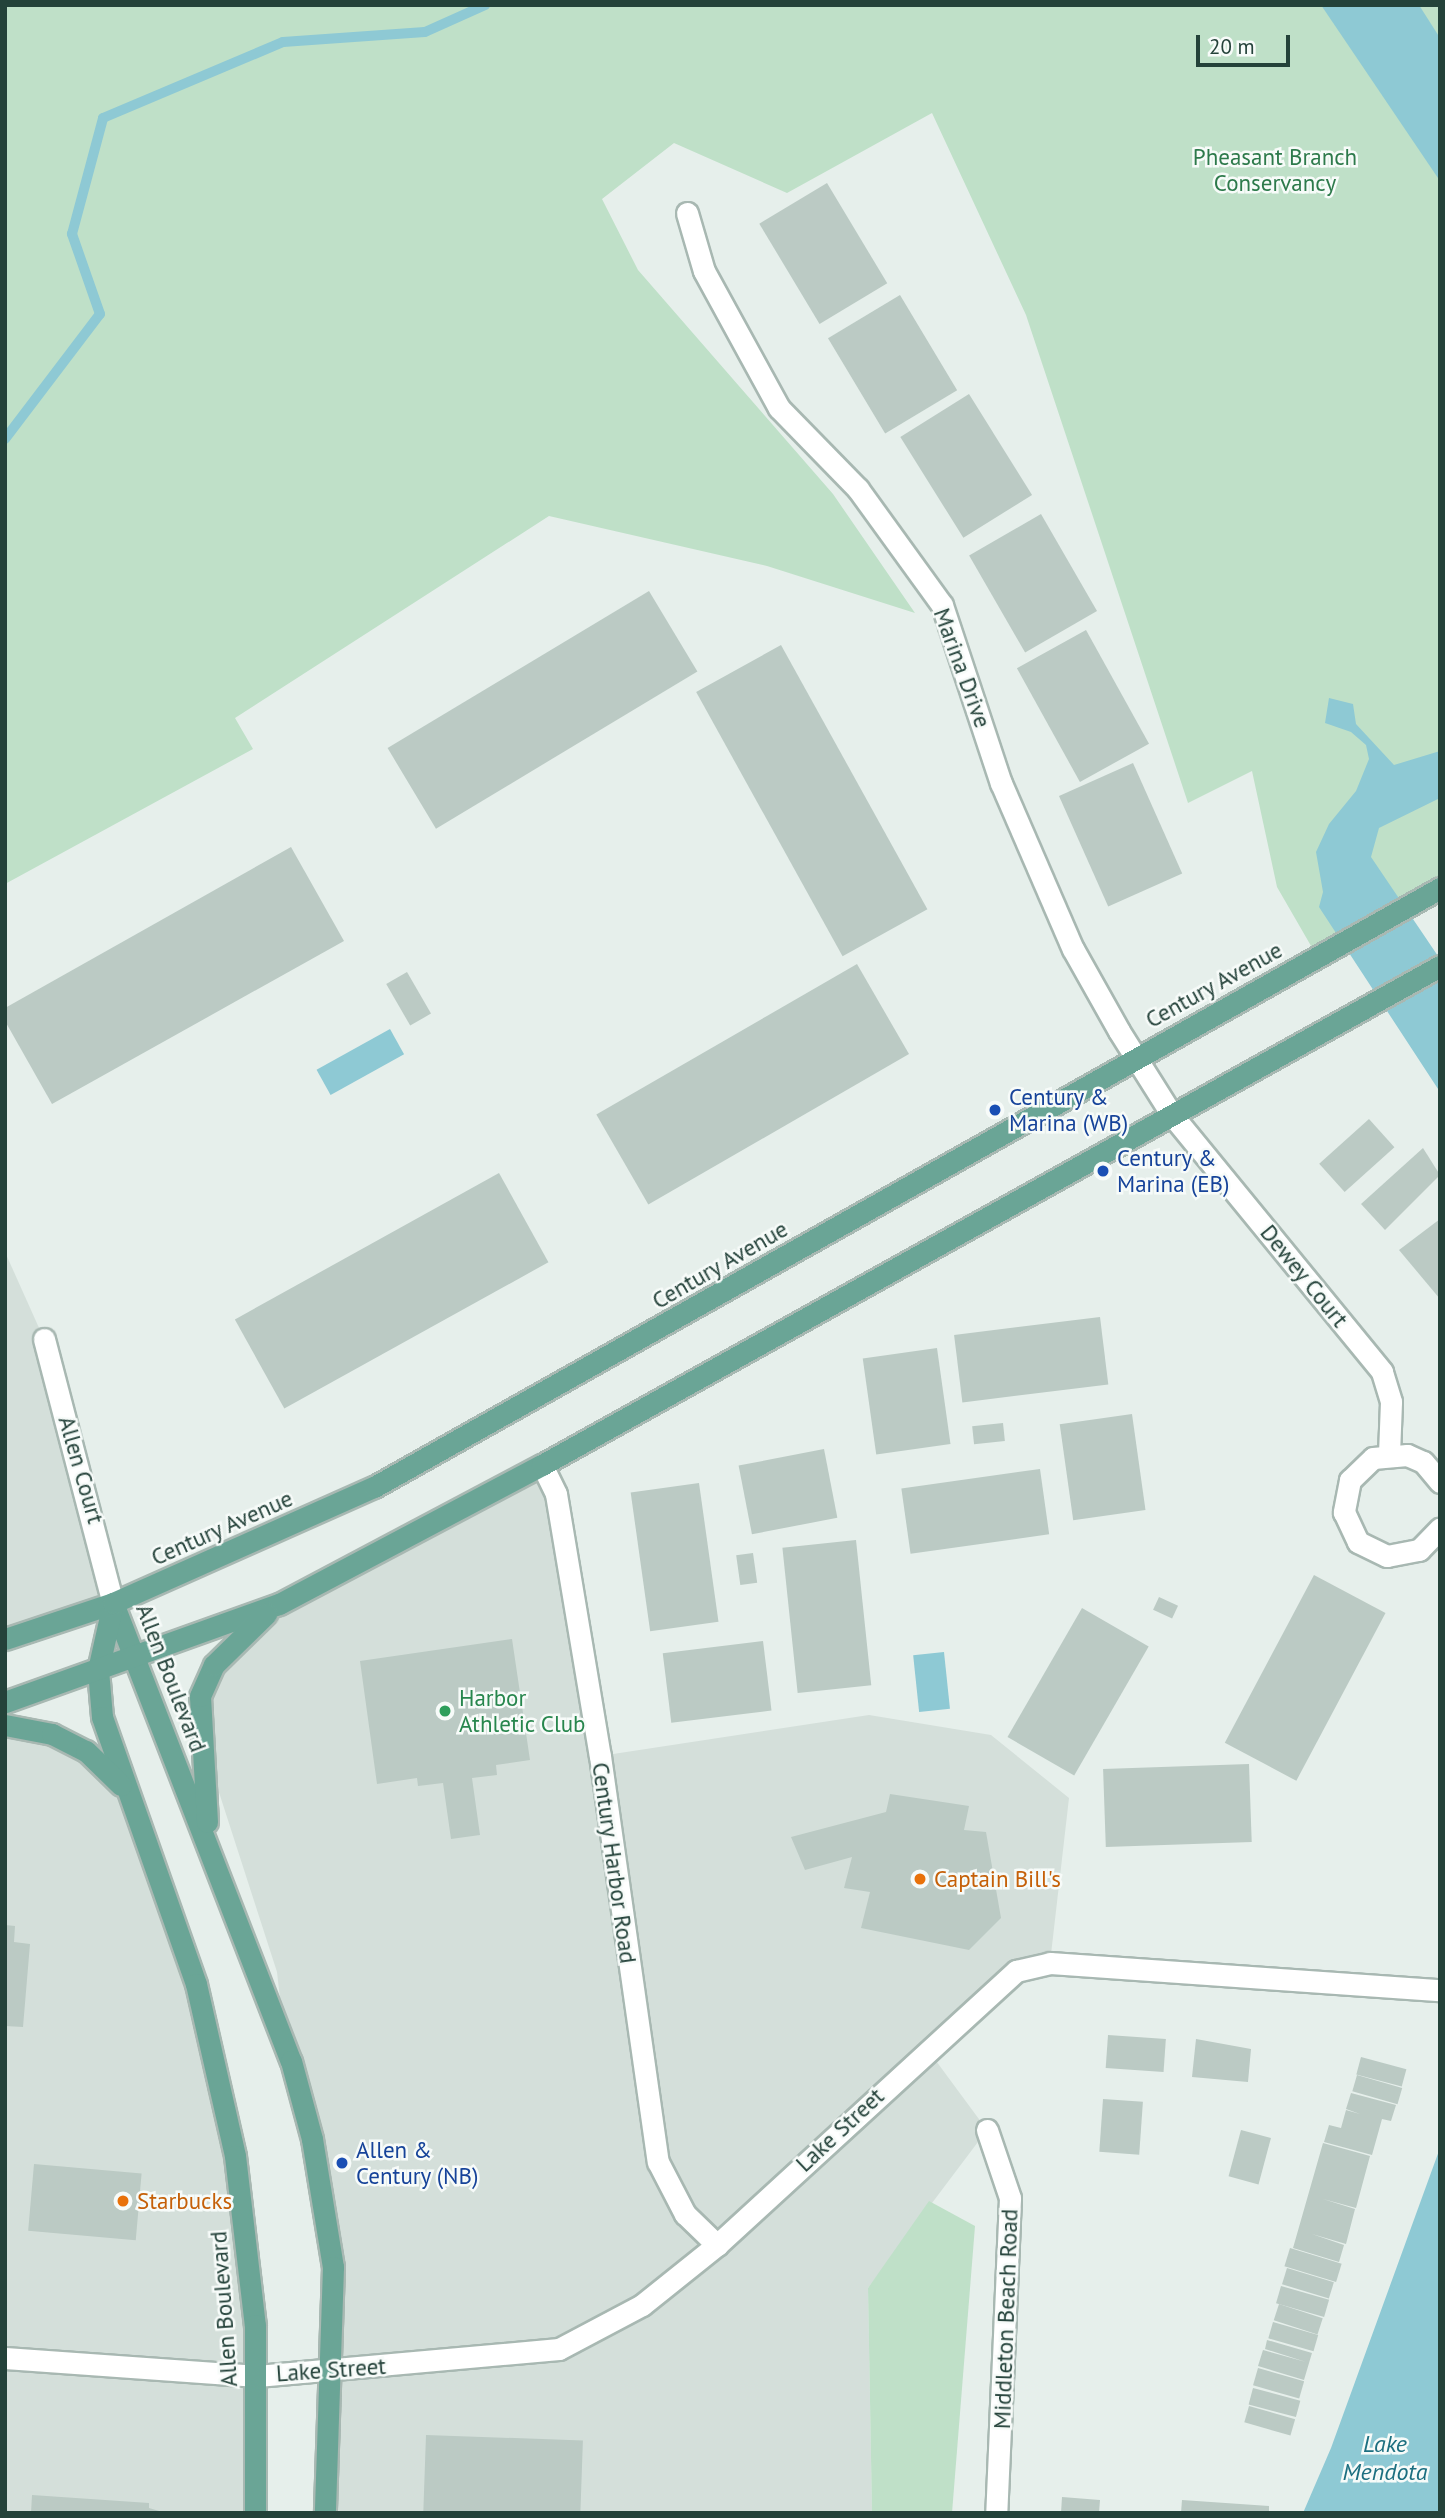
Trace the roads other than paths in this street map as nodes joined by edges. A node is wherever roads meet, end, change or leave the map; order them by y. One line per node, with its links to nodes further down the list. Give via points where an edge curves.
1 (687, 213): 4 (street, Marina Drive, via 704,271 779,408 858,489 942,605 1007,796 1073,949)
2 (1438, 889): 4 (main road, Century Avenue)
3 (1440, 966): 5 (main road)
4 (1137, 1059): 5 (street, Marina Drive); 11 (main road, Century Avenue, via 386,1481 263,1541)
5 (1172, 1115): 7 (street, Dewey Court, via 1382,1372 1391,1402); 8 (main road)
6 (44, 1339): 11 (street, Allen Court)
7 (1389, 1454): 9 (street, via 1423,1462); 10 (street, via 1367,1463 1350,1480 1344,1496 1349,1528 1358,1542 1387,1556 1419,1550)
8 (542, 1465): 12 (main road); 22 (street, Century Harbor Road, via 556,1494 600,1756 658,2162 685,2214)
9 (1440, 1482)
10 (1440, 1528)
11 (113, 1603): 13 (main road, Century Avenue); 14 (main road, Allen Boulevard); 15 (main road, Allen Boulevard)
12 (278, 1604): 14 (main road); 19 (main road, via 214,1665 200,1696)
13 (5, 1639)
14 (138, 1656): 15 (main road); 19 (main road, Allen Boulevard)
15 (98, 1670): 16 (main road); 18 (main road, Allen Boulevard, via 102,1717)
16 (5, 1702)
17 (5, 1725): 18 (main road, via 52,1734 86,1751)
18 (131, 1796): 25 (main road, Allen Boulevard, via 195,1984 225,2105 250,2268)
19 (208, 1844): 24 (main road, Allen Boulevard, via 291,2061 312,2139 330,2234)
20 (1440, 1990): 22 (street, Lake Street, via 1049,1963 1016,1971)
21 (987, 2130): 28 (street, Middleton Beach Road, via 1010,2198)
22 (717, 2245): 24 (street, Lake Street, via 642,2305 559,2349)
23 (5, 2357): 25 (street, Lake Street)
24 (333, 2370): 25 (street, Lake Street); 27 (main road, Allen Boulevard)
25 (257, 2376): 26 (main road, Allen Boulevard)
26 (255, 2513)
27 (325, 2513)
28 (996, 2513)

